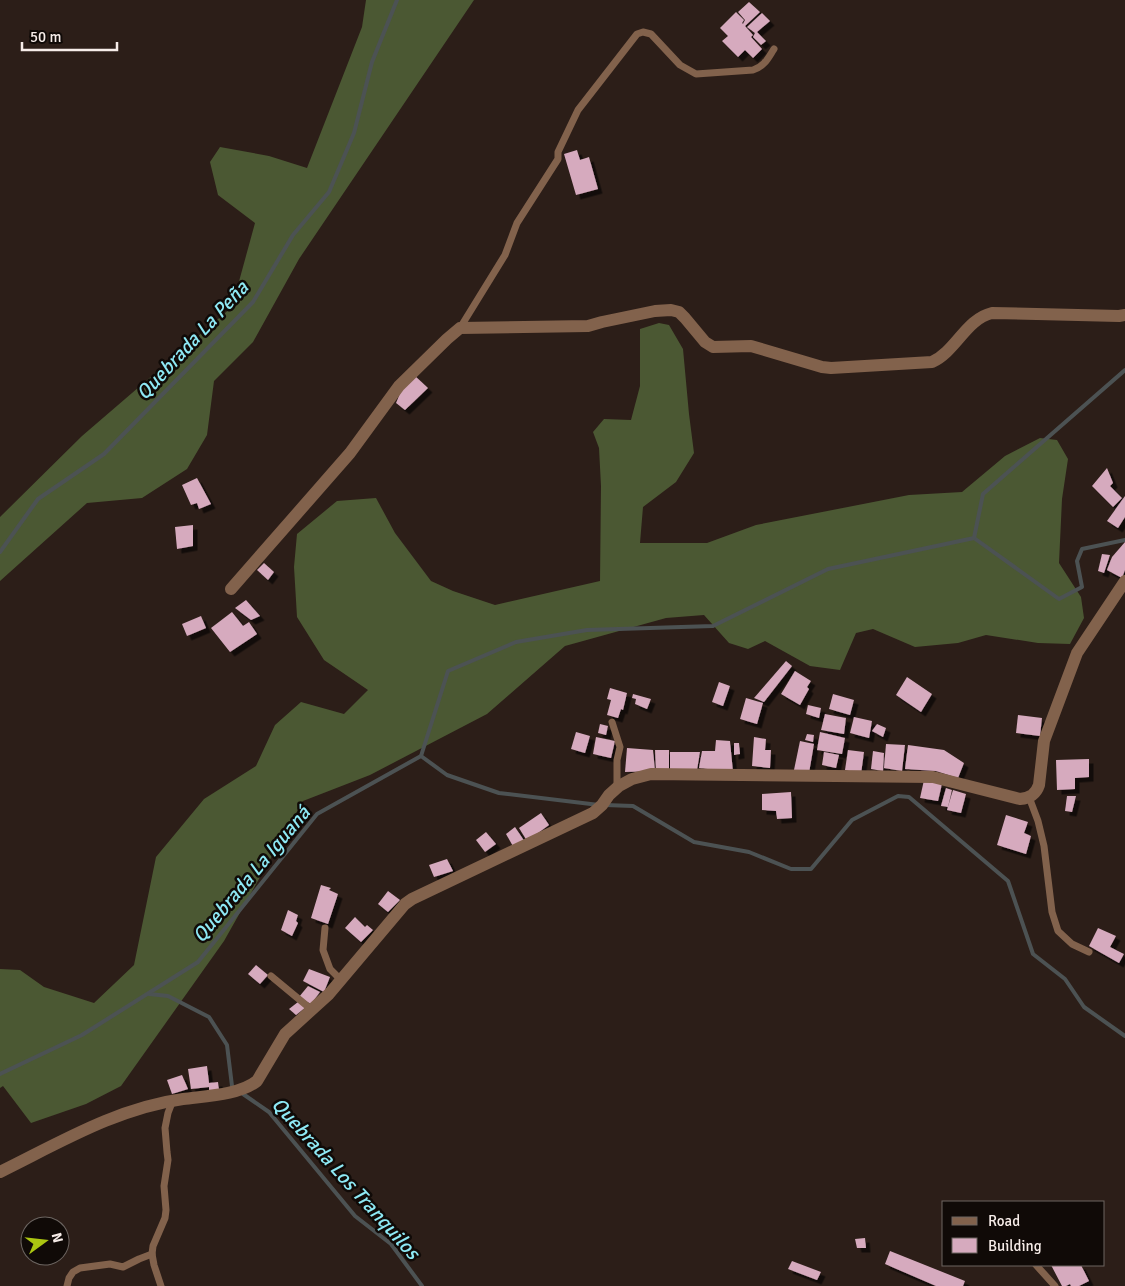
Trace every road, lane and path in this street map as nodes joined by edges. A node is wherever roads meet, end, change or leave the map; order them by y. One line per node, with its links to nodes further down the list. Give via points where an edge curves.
1 (774, 48): 3 (lane, via 760,68 696,74 680,65 651,34 637,34 578,110 558,152 558,159 517,223 505,255)
2 (1125, 315): 3 (street, via 992,313 978,320 932,362 831,368 751,346 713,347 686,318 671,310 588,326)
3 (460, 328): 5 (street, via 399,386 350,453)
4 (1125, 581): 8 (street, via 1077,652 1044,741 1040,785)
5 (231, 589)
6 (612, 722): 7 (lane, via 620,747)
7 (617, 788): 8 (street, via 632,779 651,774 933,777 1020,799); 12 (street, via 593,813 412,898)
8 (1029, 797): 10 (lane, via 1044,846 1052,912 1058,931 1072,944)
9 (325, 928): 12 (lane, via 323,950 330,969)
10 (1089, 952)
11 (271, 976): 13 (lane)
12 (341, 980): 13 (street)
13 (312, 1010): 14 (street, via 285,1034 252,1086)
14 (174, 1100): 15 (street, via 128,1111); 16 (lane, via 165,1128 168,1160 164,1186 165,1218)
15 (0, 1172)
16 (152, 1254): 18 (lane, via 123,1267 110,1264 80,1268 73,1272); 19 (lane)
17 (1037, 1266): 20 (lane)
18 (67, 1286)
19 (161, 1286)
20 (1055, 1286)

